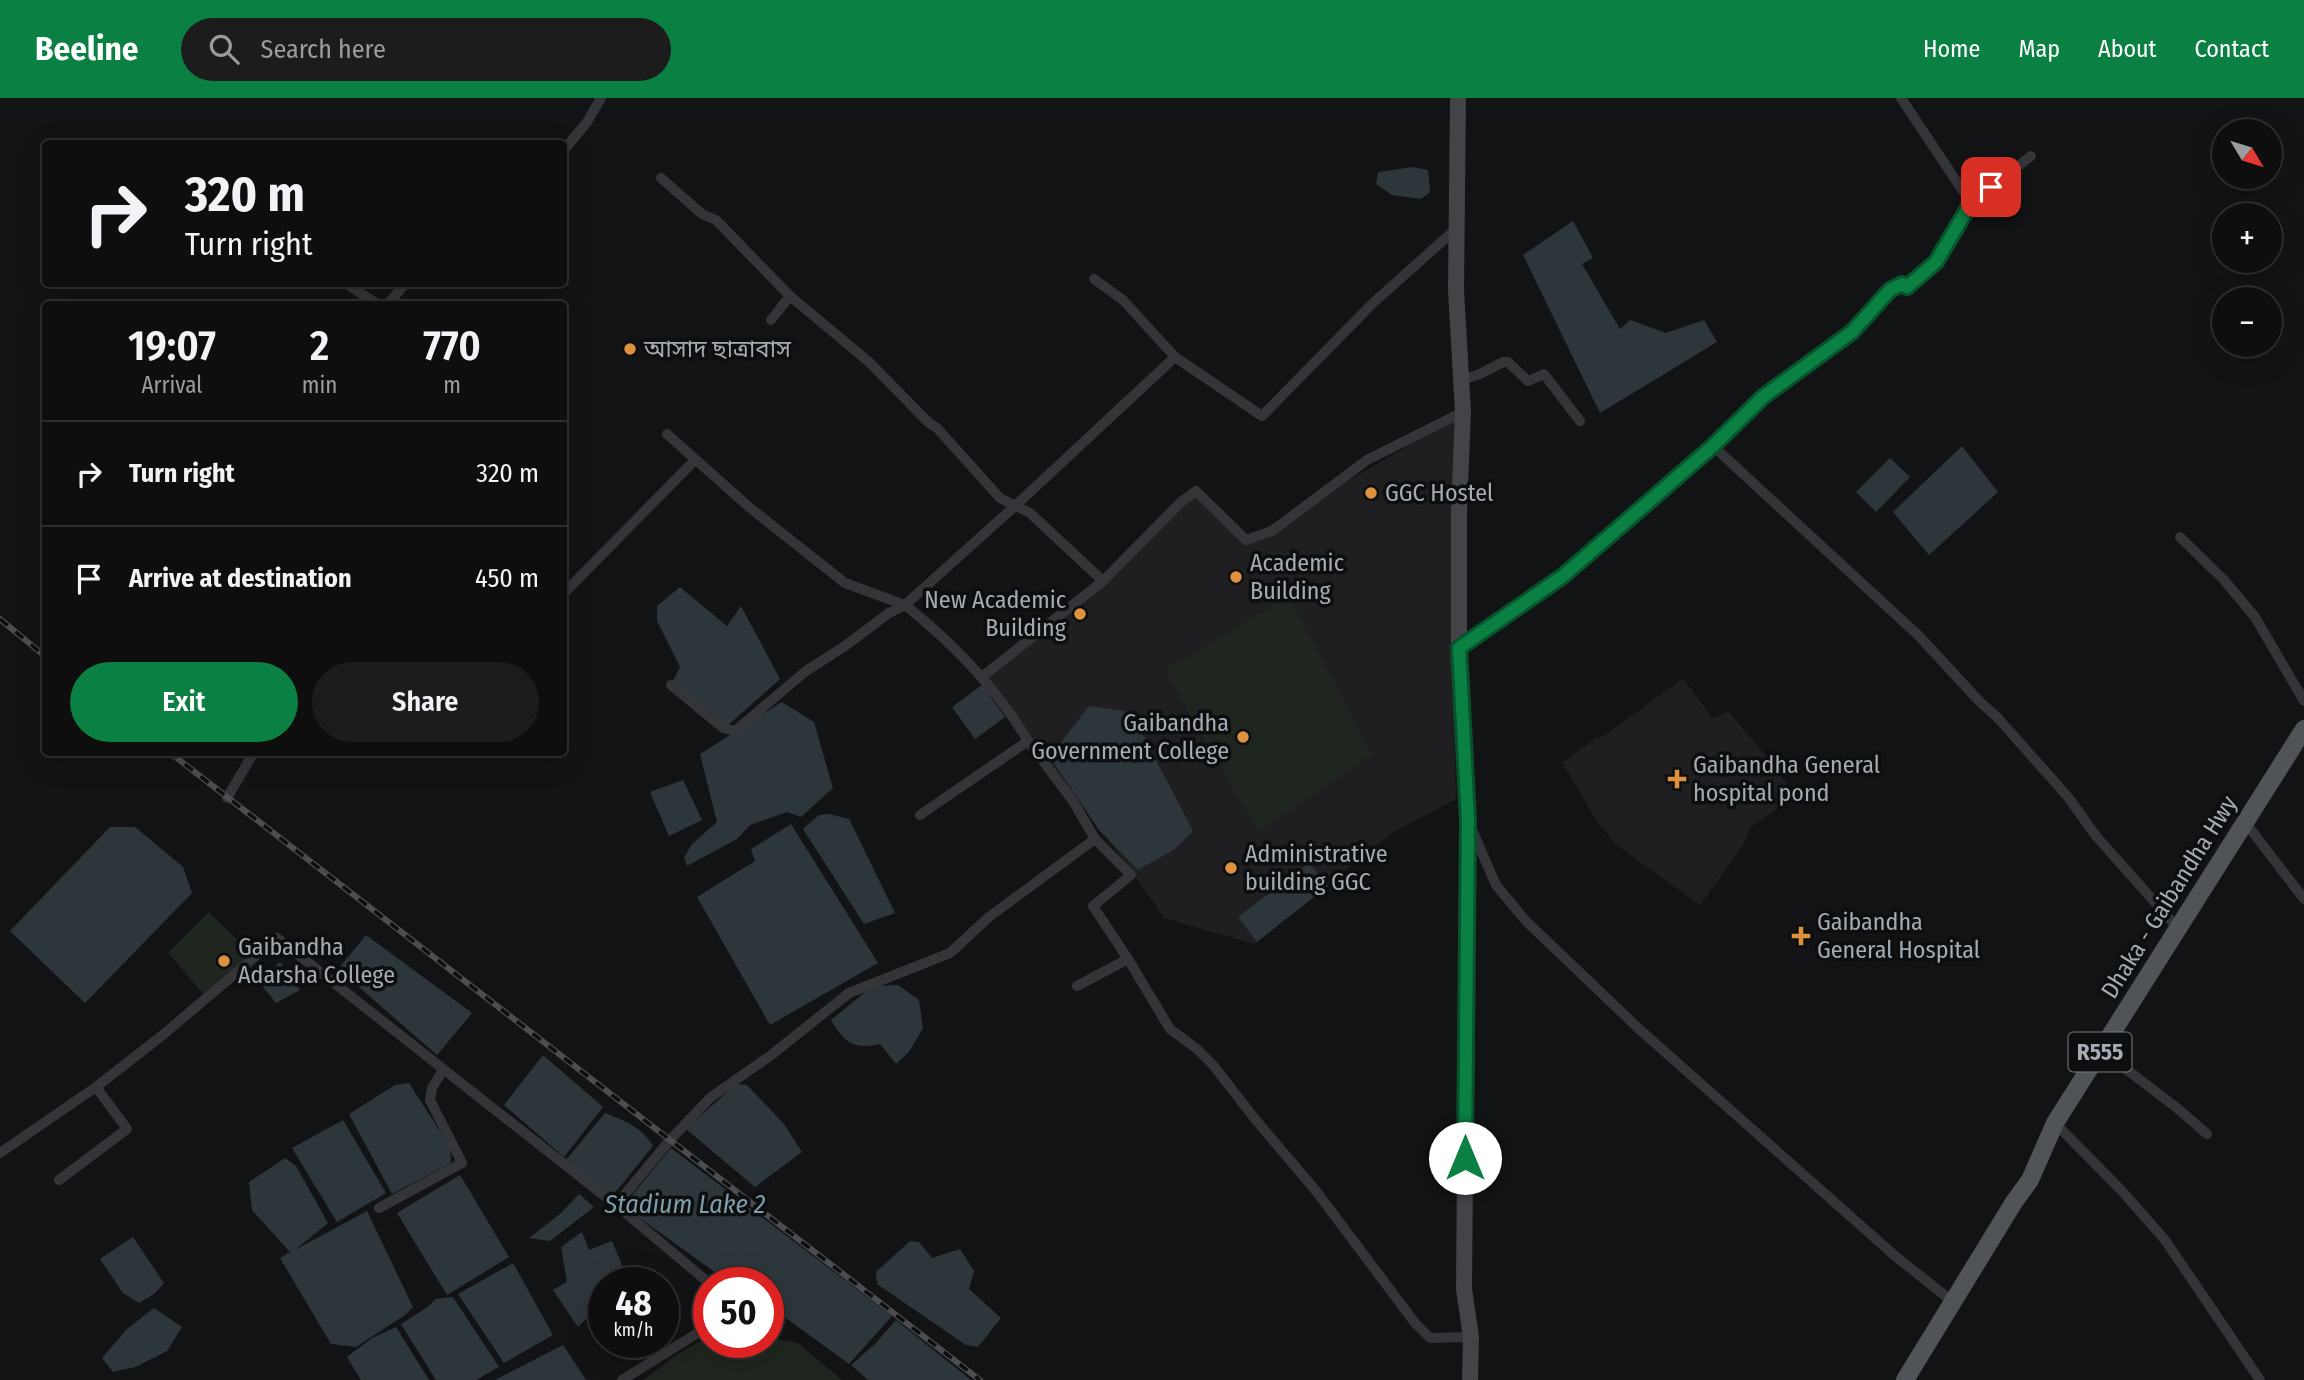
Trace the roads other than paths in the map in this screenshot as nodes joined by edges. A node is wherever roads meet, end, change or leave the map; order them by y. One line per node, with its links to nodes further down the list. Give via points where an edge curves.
1 (601, 98): 4 (street)
2 (1458, 98): 8 (main road)
3 (1901, 98): 7 (street)
4 (567, 146)
5 (2031, 156): 7 (street)
6 (661, 178): 12 (street, via 702,214 716,220)
7 (1971, 203): 21 (street, via 1936,262 1907,287 1902,284 1890,290 1852,332 1764,396)
8 (1457, 228): 16 (street, via 1373,303 1262,416); 17 (main road)
9 (1094, 279): 16 (street, via 1124,300)
10 (352, 287): 13 (street)
11 (402, 287): 14 (street)
12 (790, 296): 15 (street); 23 (street, via 869,362 1000,498)
13 (372, 301)
14 (391, 301)
15 (771, 320)
16 (1175, 357): 23 (street)
17 (1461, 380): 18 (main road); 19 (street, via 1503,362 1528,381 1544,374)
18 (1463, 412): 25 (street, via 1367,460 1272,531 1247,540 1196,491); 28 (main road)
19 (1580, 421)
20 (667, 434): 22 (street)
21 (1713, 446): 28 (street, via 1563,576); 41 (street, via 1919,636 2068,797 2096,836)
22 (695, 460): 26 (street); 27 (street, via 845,583)
23 (1015, 506): 25 (street, via 1030,513); 27 (street)
24 (2180, 537): 31 (street, via 2255,617)
25 (1103, 581): 29 (street)
26 (567, 590)
27 (905, 605): 29 (street); 30 (street, via 806,671 735,731 723,728)
28 (1459, 648): 37 (main road)
29 (983, 676): 33 (street)
30 (671, 685)
31 (2304, 701)
32 (2304, 729): 38 (main road, Dhaka - Gaibandha Hwy / R555)
33 (1028, 741): 36 (street); 39 (street)
34 (252, 756): 35 (street)
35 (227, 798)
36 (920, 815)
37 (1468, 820): 54 (street, via 1496,885 1525,921 1637,1028); 56 (main road, via 1464,1289)
38 (2245, 822): 40 (street); 41 (main road, Dhaka - Gaibandha Hwy / R555)
39 (1096, 839): 42 (street, via 1131,875 1093,906); 51 (street, via 989,917 950,953 849,993 711,1097)
40 (2304, 899)
41 (2177, 927): 44 (main road, Dhaka - Gaibandha Hwy / R555)
42 (1128, 958): 43 (street); 56 (street, via 1170,1028 1213,1065 1415,1323 1430,1338)
43 (1077, 986)
44 (2101, 1050): 47 (main road, Dhaka - Gaibandha Hwy / R555); 48 (street)
45 (443, 1070): 46 (street, via 277,938); 51 (street); 52 (street, via 430,1100 462,1163)
46 (96, 1087): 49 (street); 50 (street, via 127,1129)
47 (2055, 1123): 54 (main road, Dhaka - Gaibandha Hwy / R555, via 2030,1180); 60 (street, via 2165,1240)
48 (2207, 1134)
49 (0, 1153)
50 (59, 1180)
51 (616, 1205): 53 (street)
52 (379, 1208)
53 (693, 1270)
54 (1953, 1302): 59 (main road, Dhaka - Gaibandha Hwy / R555)
55 (693, 1336): 57 (street)
56 (1471, 1337): 58 (main road)
57 (622, 1380)
58 (1471, 1380)
59 (1905, 1380)
60 (2260, 1380)

